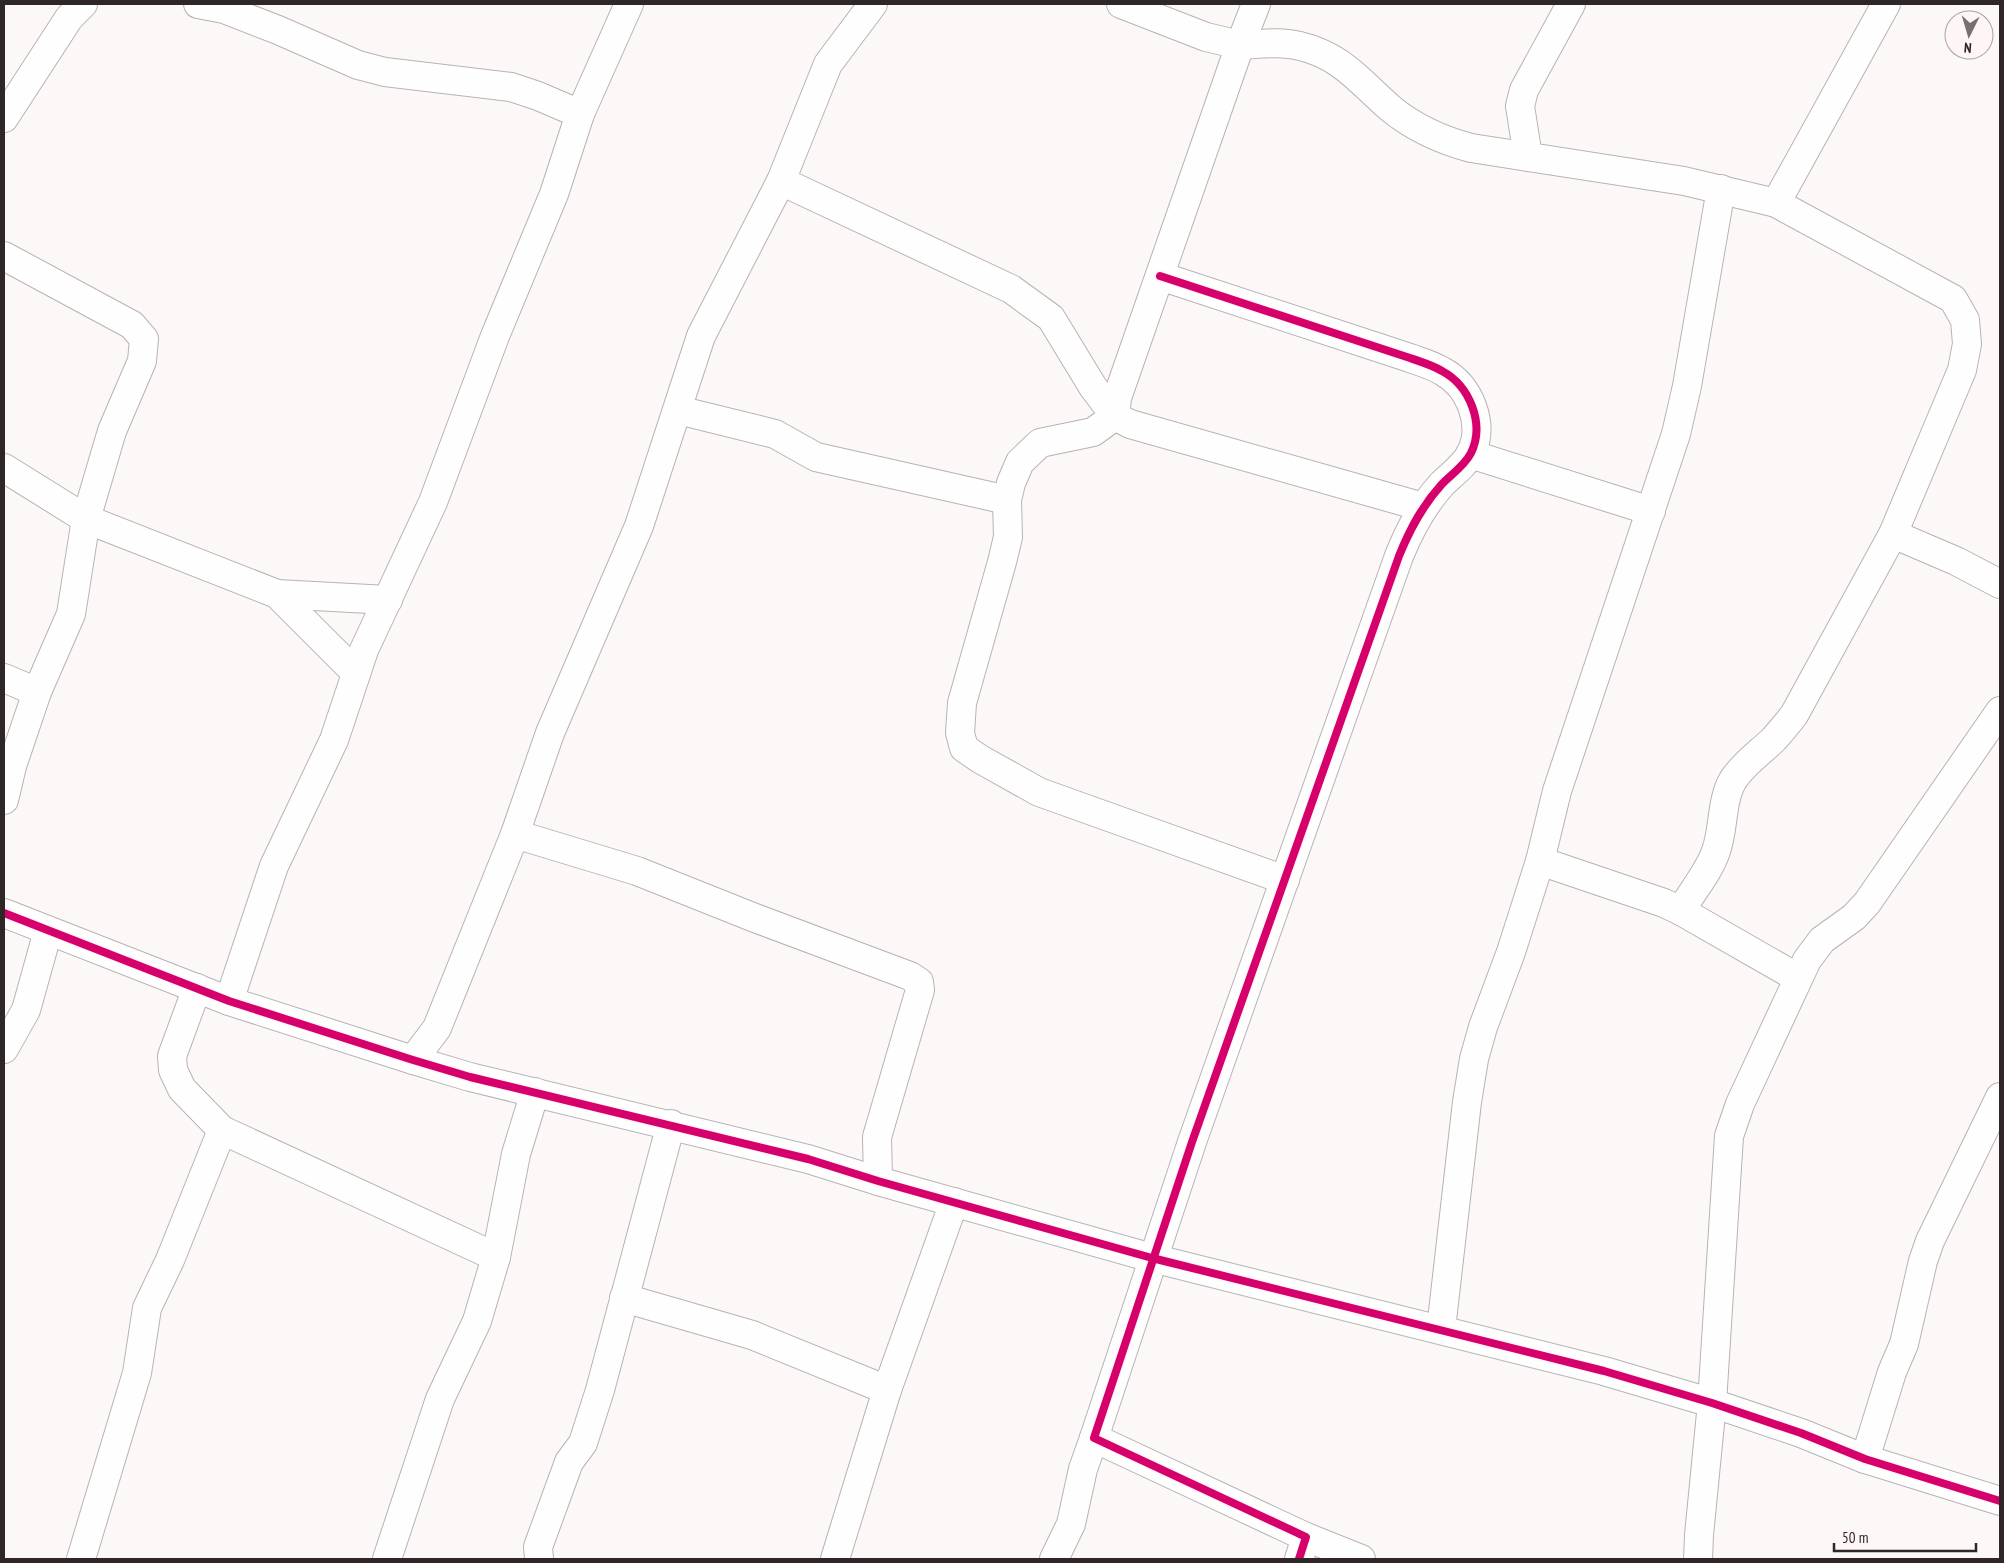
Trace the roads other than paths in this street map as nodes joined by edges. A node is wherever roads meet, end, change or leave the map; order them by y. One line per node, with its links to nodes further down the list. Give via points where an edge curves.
1 (83, 4): 11 (street, via 69,18)
2 (198, 4): 10 (street, via 278,30 358,65 385,72 511,88)
3 (629, 4): 10 (street)
4 (873, 4): 13 (street, via 828,64)
5 (1121, 4): 9 (street, via 1192,32)
6 (1256, 4): 9 (street)
7 (1571, 4): 12 (street, via 1524,90 1520,106)
8 (1886, 4): 15 (street)
9 (1240, 46): 12 (street, via 1274,43 1300,46 1329,57 1353,72 1390,109 1424,132 1471,148); 17 (street)
10 (580, 114): 29 (street, via 554,194 495,336 433,502)
11 (4, 118)
12 (1528, 157): 14 (street, via 1684,180)
13 (781, 181): 18 (street, via 701,336); 19 (street, via 1011,288 1034,304 1051,318 1093,387)
14 (1720, 189): 15 (street); 24 (street, via 1687,386)
15 (1776, 203): 26 (street, via 1953,299 1965,320 1967,344 1962,370)
16 (4, 256): 25 (street, via 132,325 144,339 142,361 112,431)
17 (1160, 276): 19 (street, via 1117,398); 20 (street, via 1443,371 1460,384 1475,413 1477,432)
18 (678, 410): 22 (street, via 775,434 816,457); 35 (street, via 639,526 550,733)
19 (1115, 416): 22 (street, via 1093,432 1040,443 1020,462); 23 (street, via 1130,424)
20 (1470, 454): 23 (street); 24 (street)
21 (4, 468): 25 (street)
22 (1007, 500): 37 (street, via 1008,537 962,703 960,733 964,748 1040,792)
23 (1423, 508): 37 (street, via 1399,556)
24 (1652, 511): 36 (street, via 1556,791)
25 (86, 519): 28 (street); 32 (street, via 71,614)
26 (1893, 534): 27 (street); 38 (street, via 1794,715 1732,780 1715,854)
27 (2000, 584)
28 (277, 594): 29 (street); 30 (street)
29 (388, 600): 30 (street)
30 (356, 673): 43 (street, via 334,740 274,866)
31 (4, 678): 32 (street)
32 (37, 692): 34 (street)
33 (2000, 711): 41 (street, via 1867,903 1854,917 1822,940)
34 (4, 800)
35 (515, 834): 45 (street, via 437,1028); 50 (street, via 637,871 919,982 920,990 877,1137)
36 (1540, 861): 38 (street); 55 (street, via 1474,1059)
37 (1284, 880): 53 (street)
38 (1681, 911): 41 (street)
39 (4, 912): 40 (street)
40 (48, 931): 42 (street); 44 (street, via 26,1010)
41 (1798, 978): 57 (street, via 1740,1104 1729,1136)
42 (197, 988): 43 (street); 49 (street, via 172,1056 173,1070 182,1089)
43 (230, 1001): 45 (street)
44 (4, 1049)
45 (413, 1060): 46 (street)
46 (535, 1092): 48 (street); 52 (street, via 516,1154)
47 (2000, 1097): 59 (street, via 1930,1241 1904,1344)
48 (671, 1124): 50 (street, via 808,1159); 54 (street)
49 (222, 1130): 52 (street); 62 (street, via 170,1260 147,1308 137,1373)
50 (878, 1182): 51 (street)
51 (954, 1202): 53 (street); 56 (street)
52 (496, 1257): 63 (street, via 477,1322 440,1399)
53 (1152, 1258): 55 (street); 58 (street)
54 (624, 1298): 56 (street, via 752,1335); 64 (street, via 584,1443 569,1462 538,1547)
55 (1441, 1330): 57 (street, via 1604,1371)
56 (887, 1390): 65 (street)
57 (1712, 1403): 59 (street); 68 (street)
58 (1094, 1438): 61 (street); 66 (street, via 1070,1524)
59 (1865, 1459): 60 (street)
60 (2000, 1501)
61 (1302, 1548): 67 (street)
62 (81, 1559)
63 (387, 1559)
64 (539, 1559)
65 (835, 1559)
66 (1054, 1559)
67 (1361, 1559)
68 (1698, 1559)

